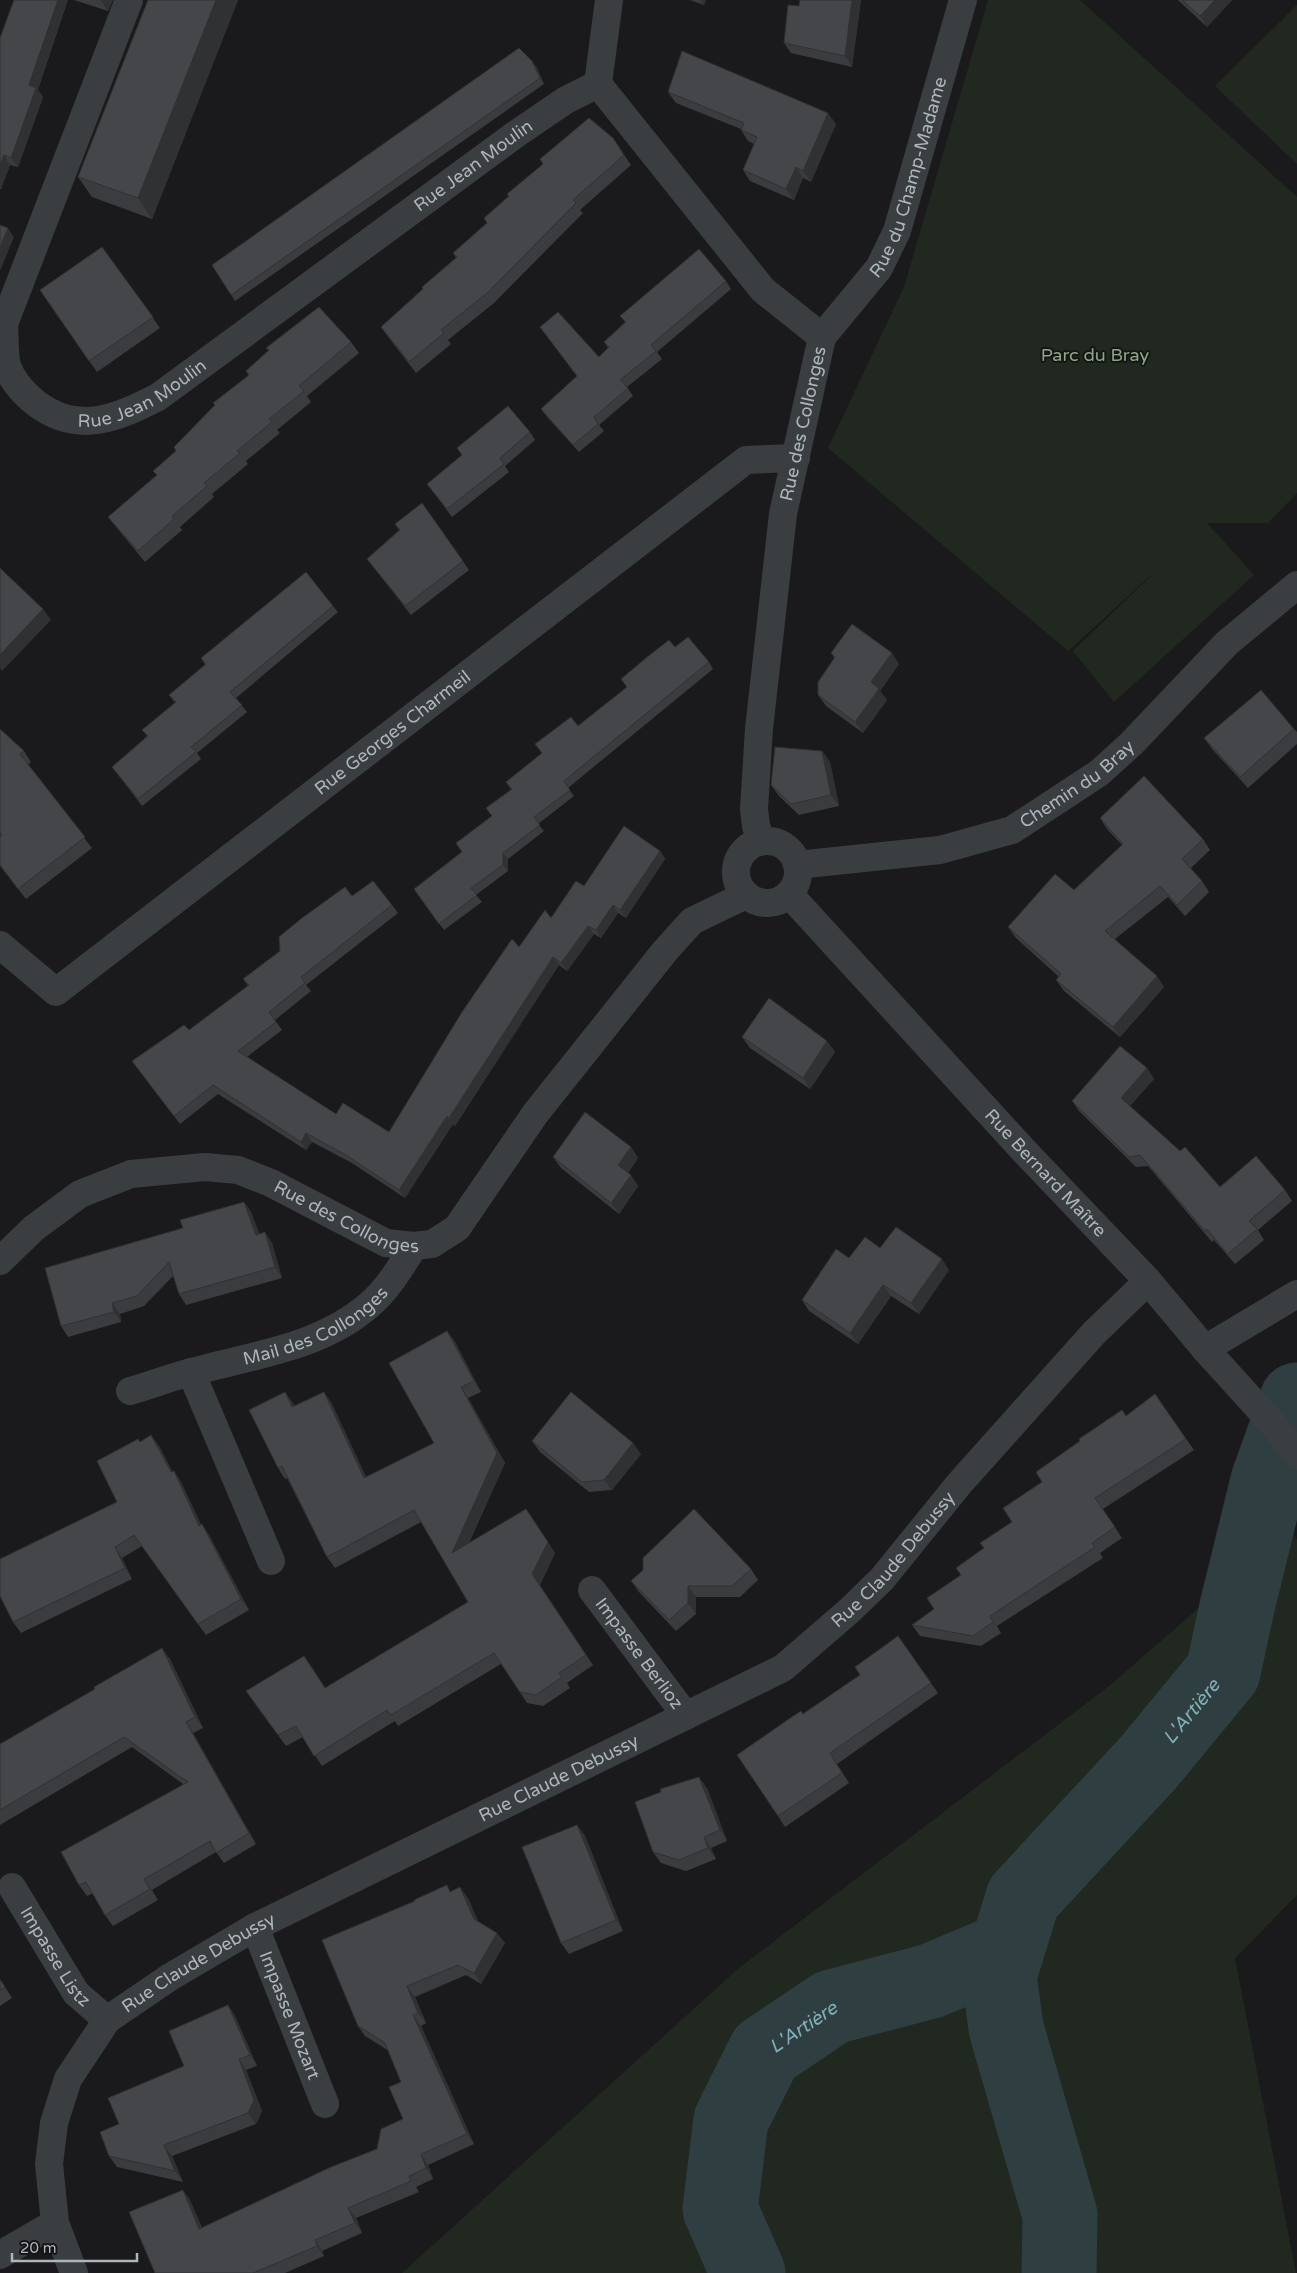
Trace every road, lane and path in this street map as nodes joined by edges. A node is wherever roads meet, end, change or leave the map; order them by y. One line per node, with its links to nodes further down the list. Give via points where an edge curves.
1 (129, 0): 4 (street, Rue Jean Moulin, via 4,324 7,366 21,392 49,413 76,422 108,420 158,397 516,134 566,100)
2 (609, 0): 4 (street)
3 (964, 0): 5 (street, Rue du Champ-Madame, via 897,231 879,268)
4 (598, 84): 5 (street, Rue des Collonges, via 763,290)
5 (822, 337): 6 (street, Rue des Collonges)
6 (796, 458): 8 (street, Rue des Collonges, via 783,514 759,729 754,809); 12 (street, Rue Georges Charmeil, via 746,460 56,992)
7 (1297, 585): 9 (street, Chemin du Bray, via 1227,643 1099,773 1012,830 940,850)
8 (761, 841): 9 (street, via 780,844 794,856); 11 (street, via 744,850 738,858 736,878)
9 (797, 865): 10 (street, via 797,881)
10 (789, 894): 11 (street, via 772,903 753,900); 15 (street, Rue Bernard Maître)
11 (746, 895): 13 (street, Rue des Collonges, via 692,921 535,1114 457,1228 432,1244)
12 (0, 945)
13 (414, 1246): 14 (street, Rue des Collonges, via 386,1243 271,1183 238,1170 205,1166 130,1174 80,1194 34,1228); 18 (street, Mail des Collonges, via 400,1269 368,1305 332,1330 286,1348)
14 (0, 1261)
15 (1148, 1281): 17 (street, Rue Bernard Maître); 23 (street, Rue Claude Debussy, via 1094,1333 959,1484 882,1579 849,1611 783,1668)
16 (1297, 1294): 17 (street)
17 (1205, 1349): 20 (street, Rue Bernard Maître)
18 (191, 1372): 19 (street, Mail des Collonges); 21 (street)
19 (130, 1392)
20 (1297, 1456)
21 (271, 1561)
22 (592, 1590): 23 (street, Impasse Berlioz)
23 (686, 1716): 25 (street, Rue Claude Debussy)
24 (12, 1888): 26 (street, Impasse Listz, via 76,1993)
25 (255, 1927): 26 (street, Rue Claude Debussy, via 170,1977); 27 (street, Impasse Mozart)
26 (107, 2020): 28 (street, Rue Claude Debussy, via 68,2079 54,2123 49,2164)
27 (325, 2104)
28 (54, 2223): 29 (street); 30 (street, Rue Claude Debussy)
29 (0, 2254)
30 (74, 2273)

